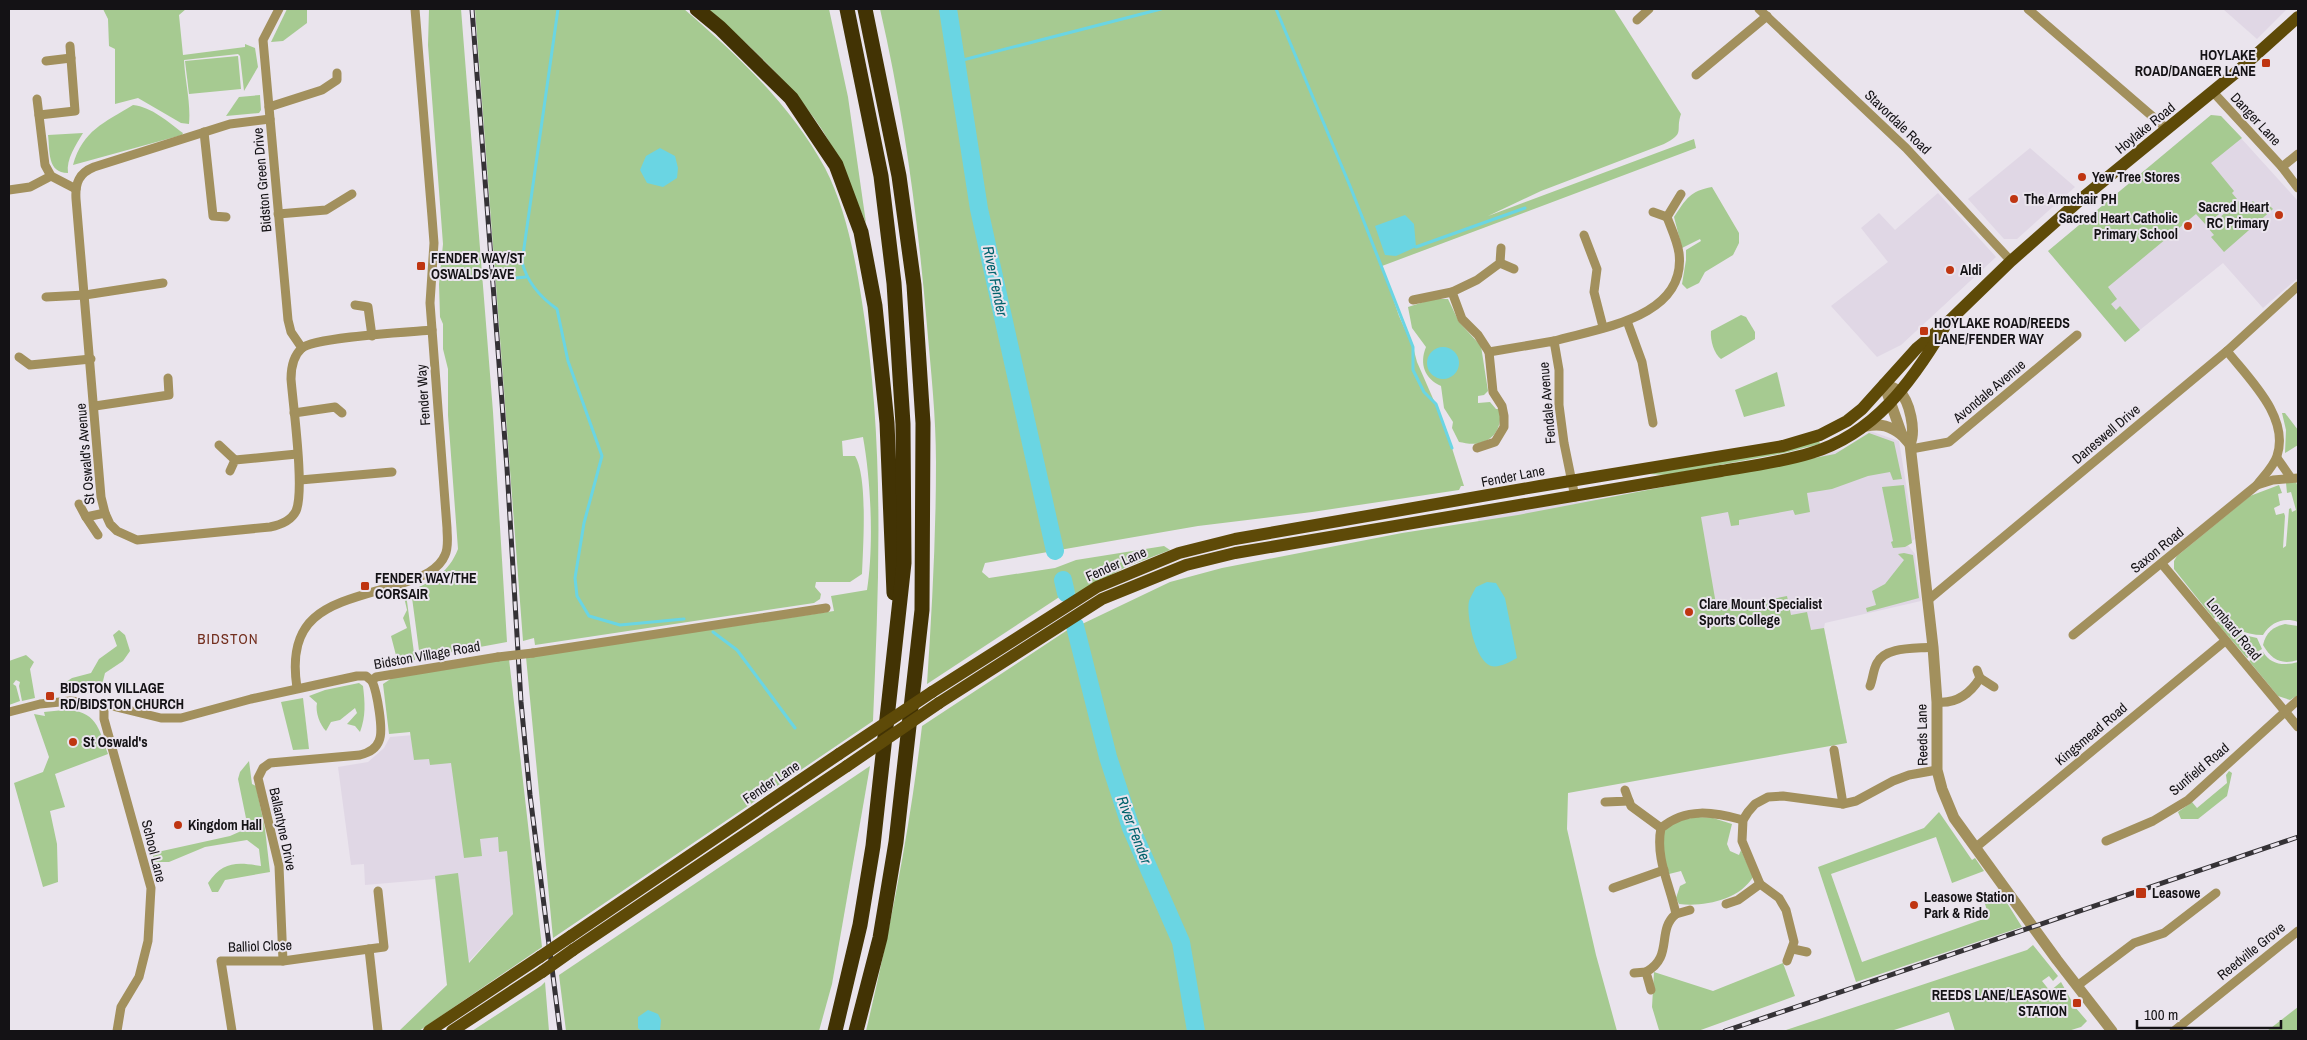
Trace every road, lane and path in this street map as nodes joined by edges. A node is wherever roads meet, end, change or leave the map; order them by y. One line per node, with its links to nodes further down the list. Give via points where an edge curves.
1 (279, 9): 19 (street, Bidston Green Drive, via 263,40)
2 (415, 9): 51 (street, Fender Way, via 433,225)
3 (697, 9): 93 (highway, via 790,98 836,165 861,232 875,306 887,423)
4 (847, 9): 93 (highway, via 881,176 894,283 903,424 904,563)
5 (865, 9): 139 (highway, via 899,176 914,286 922,423 922,610 896,842 880,938)
6 (1759, 9): 9 (street, Stavordale Road)
7 (2028, 9): 22 (street)
8 (1645, 10): 11 (street)
9 (1767, 16): 16 (street); 38 (street, Stavordale Road, via 1906,148)
10 (2298, 17): 17 (main road, Hoylake Road)
11 (1637, 20)
12 (70, 46): 13 (street)
13 (72, 58): 14 (street); 20 (street, via 75,111)
14 (46, 61)
15 (337, 73): 19 (street, via 338,80 322,90)
16 (1696, 75)
17 (2212, 92): 22 (main road, Hoylake Road); 25 (street, Danger Lane)
18 (37, 99): 20 (street)
19 (269, 107): 21 (street, Bidston Green Drive)
20 (39, 115): 26 (street, via 42,152)
21 (270, 120): 23 (street, via 230,124); 33 (street, Bidston Green Drive)
22 (2167, 129): 38 (main road, Hoylake Road)
23 (204, 132): 28 (street, via 94,166 84,171); 34 (street, via 213,216)
24 (2298, 154): 25 (street)
25 (2282, 167): 27 (street, Danger Lane)
26 (51, 176): 28 (street); 29 (street, via 30,188)
27 (2298, 188)
28 (76, 189): 44 (street, St Oswald's Avenue)
29 (9, 190)
30 (352, 194): 33 (street, via 326,210)
31 (1681, 194): 35 (street)
32 (1653, 212): 35 (street)
33 (278, 214): 55 (street, Bidston Green Drive, via 288,320 291,332)
34 (226, 217)
35 (1666, 217): 48 (street, via 1679,255 1676,282 1656,307)
36 (1584, 235): 50 (street, via 1596,269 1594,292)
37 (1501, 248): 39 (street)
38 (2012, 261): 49 (main road, Hoylake Road)
39 (1500, 263): 40 (street); 43 (street, via 1477,280)
40 (1514, 268)
41 (163, 283): 44 (street)
42 (2298, 286): 56 (street, Daneswell Drive)
43 (1452, 292): 46 (street); 57 (street, via 1462,319)
44 (85, 295): 45 (street); 59 (street, St Oswald's Avenue)
45 (46, 297)
46 (1413, 300)
47 (356, 306): 53 (street, via 368,307)
48 (1627, 320): 50 (street); 67 (street, via 1642,362)
49 (1946, 324): 61 (main road, Hoylake Road, via 1917,348); 62 (main road, Hoylake Road)
50 (1603, 327): 54 (street)
51 (432, 330): 53 (street); 97 (street, Fender Way, via 447,528 445,554 432,571 414,580 317,614 297,642 294,661)
52 (2077, 335): 71 (street, Avondale Avenue, via 1949,442)
53 (372, 336): 55 (street, via 322,340)
54 (1554, 341): 57 (street, Fendale Avenue); 80 (street, Fendale Avenue, via 1559,370 1559,405)
55 (302, 348): 65 (street, St Oswald's Avenue, via 291,367)
56 (2227, 351): 74 (street, via 2265,400 2276,420); 88 (street, Daneswell Drive)
57 (1489, 352): 72 (street, via 1493,392 1502,406 1504,427 1495,442)
58 (19, 357): 59 (street, via 30,365)
59 (91, 360): 64 (street, St Oswald's Avenue)
60 (168, 378): 64 (street, via 169,395)
61 (1884, 384): 62 (street); 63 (street); 80 (main road, Fender Lane, via 1855,415 1806,440)
62 (1900, 391): 63 (main road, Hoylake Road); 71 (street, Reeds Lane, via 1912,420 1914,435)
63 (1891, 402): 68 (main road, Hoylake Road); 69 (street)
64 (95, 406): 84 (street, St Oswald's Avenue)
65 (294, 413): 66 (street, via 335,407); 73 (street, St Oswald's Avenue)
66 (342, 413)
67 (1653, 423)
68 (1870, 423): 69 (street, via 1887,426); 82 (main road, Fender Lane, via 1824,448 1794,458)
69 (1902, 435): 71 (street)
70 (219, 445): 75 (street)
71 (1910, 447): 88 (street, Reeds Lane)
72 (1477, 448)
73 (297, 454): 75 (street); 79 (street, St Oswald's Avenue)
74 (2277, 458): 78 (street); 81 (street)
75 (235, 460): 76 (street)
76 (230, 470)
77 (392, 472): 79 (street)
78 (2295, 478): 81 (street)
79 (300, 480): 84 (street, St Oswald's Avenue, via 296,512 278,526 137,540 117,531)
80 (1572, 481): 82 (street, Fendale Avenue); 98 (main road, Fender Lane, via 1235,540 1179,553 1097,587)
81 (2257, 485): 87 (street, Saxon Road)
82 (1575, 497): 98 (main road, Fender Lane, via 1235,553 1186,565 1102,599)
83 (79, 504): 85 (street)
84 (105, 513): 85 (street)
85 (86, 517): 86 (street)
86 (98, 535)
87 (2162, 564): 90 (street, Saxon Road); 91 (street, Lombard Road)
88 (1928, 600): 92 (street, Reeds Lane)
89 (826, 608): 94 (street, Bidston Village Road, bridge, via 498,657 376,677)
90 (2073, 635)
91 (2224, 641): 102 (street, Lombard Road); 114 (street, Kingsmead Road)
92 (1933, 647): 95 (street, via 1901,649 1883,655 1876,664); 100 (street, Reeds Lane)
93 (896, 650): 138 (highway, via 873,846 860,926)
94 (372, 681): 97 (street, Bidston Village Road, via 366,676 357,676); 127 (street, Ballantyne Drive, via 381,733 379,742 370,751 360,755 270,763 259,774 278,866)
95 (1870, 686)
96 (1994, 687): 100 (street, via 1978,674 1973,689 1964,697)
97 (297, 688): 101 (street, Bidston Village Road, via 181,718 161,718)
98 (935, 697): 136 (main road, Fender Lane, bridge, via 840,754); 137 (main road, Fender Lane, bridge, via 847,766)
99 (2298, 700): 102 (street, Sunfield Road)
100 (1937, 702): 106 (street, Reeds Lane)
101 (104, 704): 103 (street, Bidston Village Road, via 52,702); 133 (street, School Lane, via 104,719 151,888 148,941 139,977 121,1006)
102 (2286, 711): 104 (street, Lombard Road); 113 (street, Sunfield Road, via 2188,800 2154,822)
103 (9, 712)
104 (2298, 727)
105 (1834, 750): 110 (street)
106 (1937, 770): 110 (street, via 1893,780 1856,801); 114 (street, Reeds Lane, via 1954,818)
107 (1625, 790): 108 (street)
108 (1629, 801): 109 (street); 112 (street, via 1631,806)
109 (1605, 802)
110 (1843, 804): 111 (street, via 1768,796 1755,804)
111 (1743, 820): 112 (street, via 1699,812 1686,814); 116 (street, via 1742,841)
112 (1661, 828): 115 (street, via 1658,844)
113 (2106, 841)
114 (1975, 848): 131 (street, Reeds Lane)
115 (1664, 870): 117 (street); 122 (street)
116 (1760, 884): 120 (street, via 1738,900); 125 (street, via 1779,898 1786,910 1793,934)
117 (1612, 888)
118 (378, 892): 124 (street, Balliol Close, via 384,947)
119 (2216, 893): 131 (street, via 2164,934 2134,943)
120 (1726, 904)
121 (1690, 910): 122 (street)
122 (1676, 914): 129 (street, via 1668,920 1665,928 1663,952)
123 (2298, 931): 141 (street, Reedville Grove)
124 (369, 948): 127 (street, Balliol Close); 135 (street)
125 (1793, 949): 126 (street); 128 (street)
126 (1807, 952)
127 (283, 961): 134 (street, Balliol Close, via 221,961)
128 (1787, 961)
129 (1646, 972): 130 (street); 132 (street)
130 (1634, 973)
131 (2077, 986): 140 (street, Reeds Lane)
132 (1651, 990)
133 (117, 1031)
134 (232, 1031)
135 (378, 1031)
136 (429, 1031)
137 (452, 1031)
138 (835, 1031)
139 (856, 1031)
140 (2112, 1031)
141 (2174, 1031)

